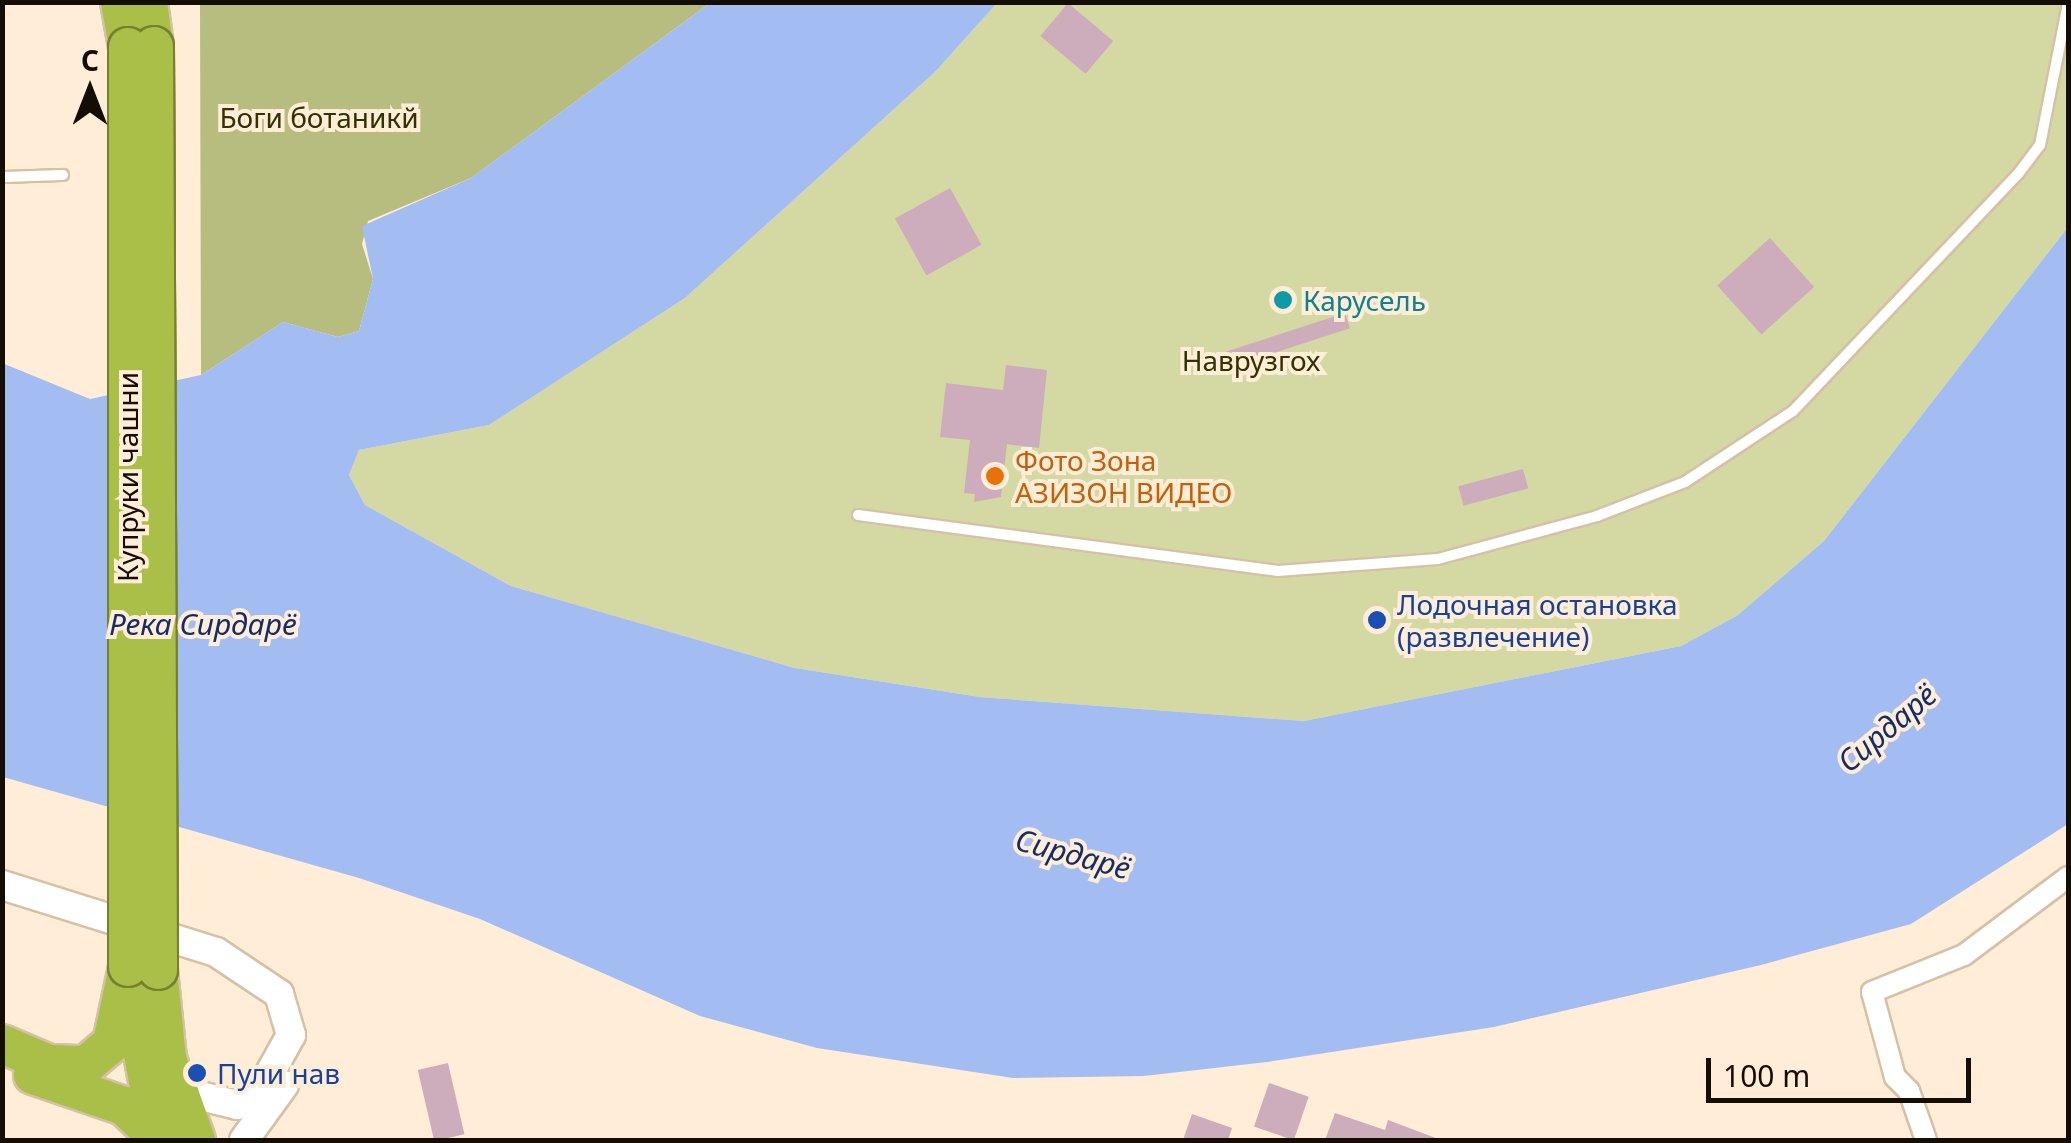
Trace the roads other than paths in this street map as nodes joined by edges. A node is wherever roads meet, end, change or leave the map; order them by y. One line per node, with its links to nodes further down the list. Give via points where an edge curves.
1 (120, 2): 4 (highway)
2 (148, 2): 4 (highway)
3 (2068, 4): 7 (lane, via 2040,145 2018,174 1793,411 1685,482 1598,516 1438,559 1278,571)
4 (141, 46): 11 (highway, Купруки чашни, bridge)
5 (63, 175): 6 (lane)
6 (2, 177)
7 (858, 515)
8 (2, 874): 17 (main road, via 218,940 270,965 291,988 305,1042 295,1072)
9 (2068, 877): 18 (street, via 1964,955 1872,992 1895,1077 1909,1091)
10 (2, 886): 14 (main road, via 216,952 279,994 291,1035 260,1091 237,1105)
11 (143, 968): 12 (highway, via 112,1042 86,1065 49,1064); 14 (highway); 15 (highway, via 153,1108)
12 (2, 1044)
13 (2, 1064): 15 (highway, via 124,1106)
14 (177, 1090): 16 (highway)
15 (164, 1140)
16 (196, 1140)
17 (244, 1140)
18 (1926, 1140)

